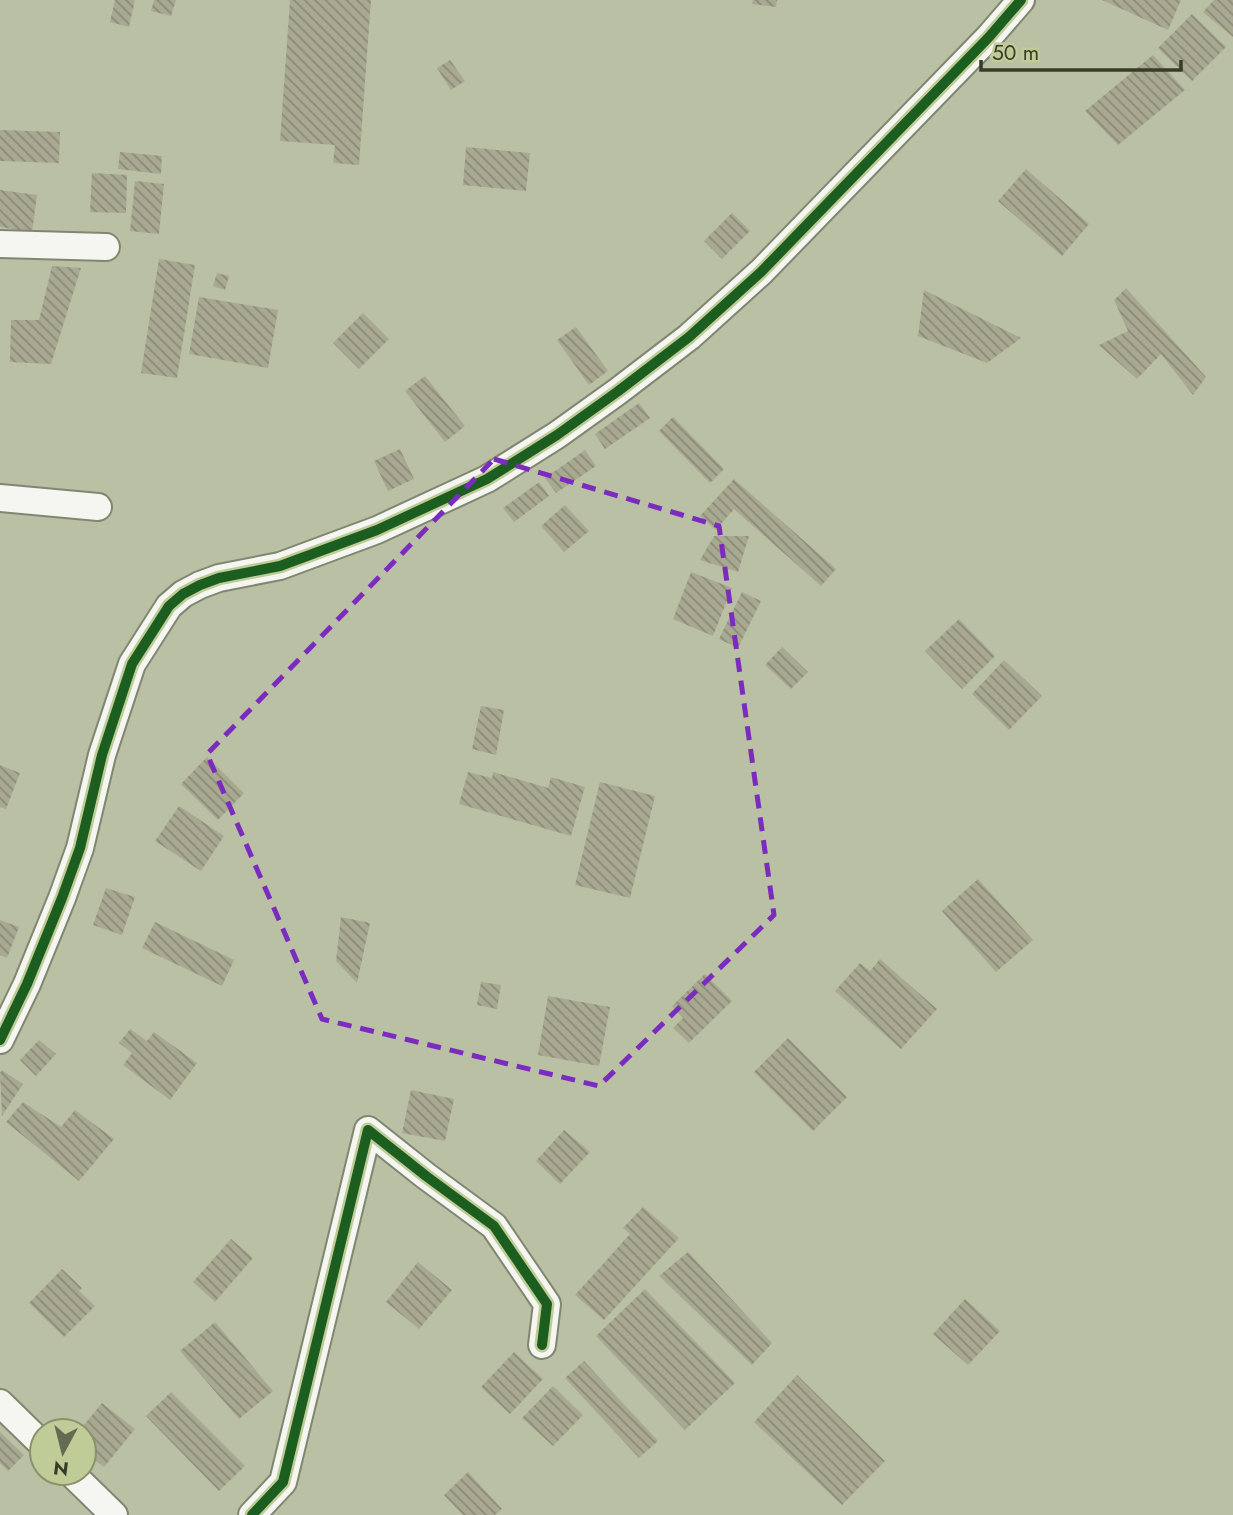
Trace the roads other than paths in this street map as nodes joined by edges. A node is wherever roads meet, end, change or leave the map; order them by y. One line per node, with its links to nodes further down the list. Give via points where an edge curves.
1 (1021, 0): 6 (street, via 761,272 689,337 587,414 487,479 377,530 280,566 219,578 183,594 169,606 132,664 102,755 80,848)
2 (0, 244): 3 (street)
3 (106, 247)
4 (0, 498): 5 (street)
5 (98, 507)
6 (0, 1040)
7 (542, 1345): 12 (street, via 547,1304 494,1226 368,1130 283,1482)
8 (0, 1403): 9 (street)
9 (28, 1430)
10 (85, 1487): 11 (street)
11 (114, 1515)
12 (252, 1515)

